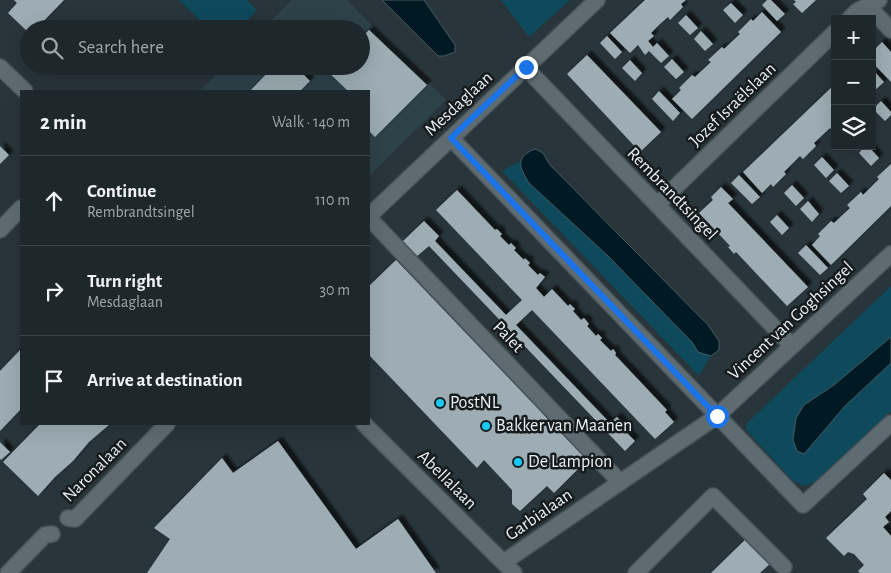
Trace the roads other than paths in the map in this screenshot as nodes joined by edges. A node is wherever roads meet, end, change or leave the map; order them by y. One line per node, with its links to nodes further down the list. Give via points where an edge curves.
1 (597, 0): 7 (street, Mesdaglaan)
2 (874, 3): 3 (street); 4 (street)
3 (853, 15)
4 (891, 30)
5 (831, 36): 10 (street, Jozef Israëlslaan)
6 (0, 67): 8 (street)
7 (526, 67): 9 (street, Mesdaglaan); 10 (street, Rembrandtsingel)
8 (24, 90)
9 (451, 138): 12 (street, Mesdaglaan); 17 (street)
10 (657, 204): 16 (street, Rembrandtsingel)
11 (20, 209): 14 (street)
12 (370, 216)
13 (370, 218): 21 (street, Palet)
14 (0, 230)
15 (891, 254): 16 (street, Vincent van Goghsingel)
16 (792, 346): 17 (street, Vincent van Goghsingel)
17 (717, 416): 18 (street, via 803,505); 21 (street, Vincent van Goghsingel)
18 (891, 423)
19 (166, 425): 22 (street, Naronalaan, via 75,519)
20 (365, 425): 25 (street, Abellalaan)
21 (620, 482): 25 (street, Garbialaan)
22 (68, 518)
23 (52, 534): 26 (street, via 45,535)
24 (784, 567): 27 (street, via 713,496)
25 (509, 568)
26 (8, 573)
27 (636, 573)

